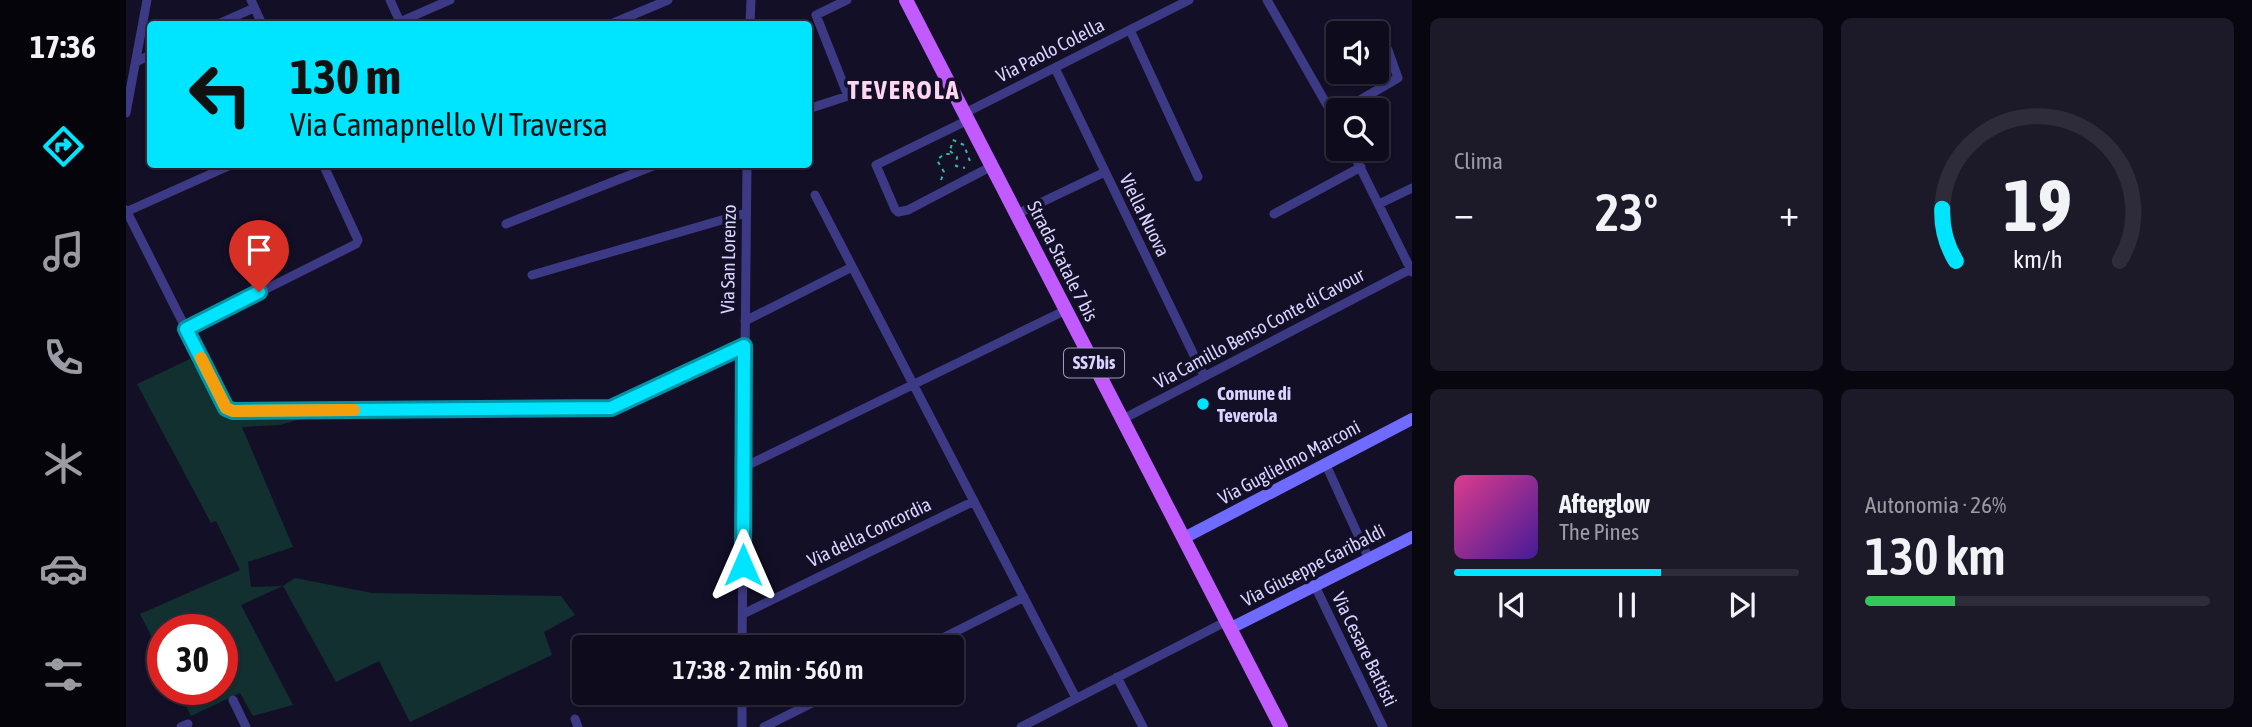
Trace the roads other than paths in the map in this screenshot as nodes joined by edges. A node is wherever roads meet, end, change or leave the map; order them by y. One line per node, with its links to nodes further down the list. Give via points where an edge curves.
1 (146, 0): 19 (street)
2 (390, 0): 13 (street)
3 (450, 0): 14 (street)
4 (668, 0): 15 (street)
5 (751, 0): 16 (street)
6 (848, 0): 25 (street, via 816,15 849,96)
7 (906, 0): 27 (main road, Strada Statale 7 bis / SS7bis)
8 (1189, 0): 17 (street, Via Paolo Colella)
9 (1268, 1): 23 (street)
10 (252, 4): 11 (street); 12 (street)
11 (223, 21)
12 (260, 21)
13 (396, 21)
14 (402, 21)
15 (618, 21)
16 (750, 21)
17 (1130, 30): 20 (street, Via Paolo Colella); 36 (street)
18 (1389, 53): 21 (street, via 1398,78)
19 (133, 59): 26 (street)
20 (1055, 68): 27 (street, Via Paolo Colella); 35 (street, Viella Nuova)
21 (1389, 83)
22 (1388, 84): 24 (street)
23 (1329, 98)
24 (1364, 98)
25 (812, 108)
26 (126, 113)
27 (966, 116): 29 (main road, Strada Statale 7 bis / SS7bis); 29 (street, Via Paolo Colella, via 876,165 895,209 908,210)
28 (1358, 161): 30 (street)
29 (992, 166): 42 (main road, Strada Statale 7 bis / SS7bis)
30 (1361, 167): 39 (street); 43 (street)
31 (224, 168): 40 (street)
32 (325, 168): 50 (street, via 356,244)
33 (648, 168): 44 (street)
34 (747, 168): 41 (street, Via San Lorenzo)
35 (1105, 172): 42 (street); 52 (street, Viella Nuova)
36 (1198, 177)
37 (1412, 188): 39 (street)
38 (815, 195): 45 (street)
39 (1379, 204): 46 (street)
40 (127, 211): 50 (street)
41 (746, 213): 47 (street); 49 (street, Via San Lorenzo)
42 (1017, 214): 48 (main road, Strada Statale 7 bis / SS7bis)
43 (1274, 214)
44 (506, 224)
45 (852, 267): 49 (street); 53 (street)
46 (1411, 270): 52 (street, Via Camillo Benso Conte di Cavour)
47 (532, 275)
48 (1066, 310): 53 (street); 54 (main road, Strada Statale 7 bis / SS7bis)
49 (745, 321): 51 (street, Via San Lorenzo)
50 (186, 329): 51 (street, via 226,408 233,411 611,408)
51 (744, 346): 57 (street, Via San Lorenzo)
52 (1204, 376): 54 (street, Via Camillo Benso Conte di Cavour)
53 (913, 384): 57 (street); 58 (street)
54 (1123, 419): 60 (main road, Strada Statale 7 bis / SS7bis)
55 (1412, 419): 56 (street, Via Guglielmo Marconi)
56 (1326, 465): 60 (street, Via Guglielmo Marconi); 61 (street)
57 (744, 467): 64 (street, Via San Lorenzo)
58 (974, 501): 63 (street); 64 (street, Via della Concordia)
59 (1412, 537): 61 (street, Via Giuseppe Garibaldi)
60 (1184, 538): 65 (main road, Strada Statale 7 bis / SS7bis)
61 (1369, 559): 62 (street, Via Giuseppe Garibaldi)
62 (1315, 586): 65 (street, Via Giuseppe Garibaldi); 79 (street, Via Cesare Battisti)
63 (1024, 597): 67 (street); 69 (street)
64 (743, 614): 66 (street, Via San Lorenzo)
65 (1229, 624): 68 (street); 78 (main road, Strada Statale 7 bis / SS7bis)
66 (743, 635)
67 (949, 635)
68 (1117, 677): 69 (street); 77 (street)
69 (1076, 698): 76 (street)
70 (235, 705): 73 (street)
71 (742, 705): 74 (street)
72 (808, 705): 75 (street)
73 (246, 727)
74 (742, 727)
75 (764, 727)
76 (1021, 727)
77 (1143, 727)
78 (1281, 727)
79 (1383, 727)

